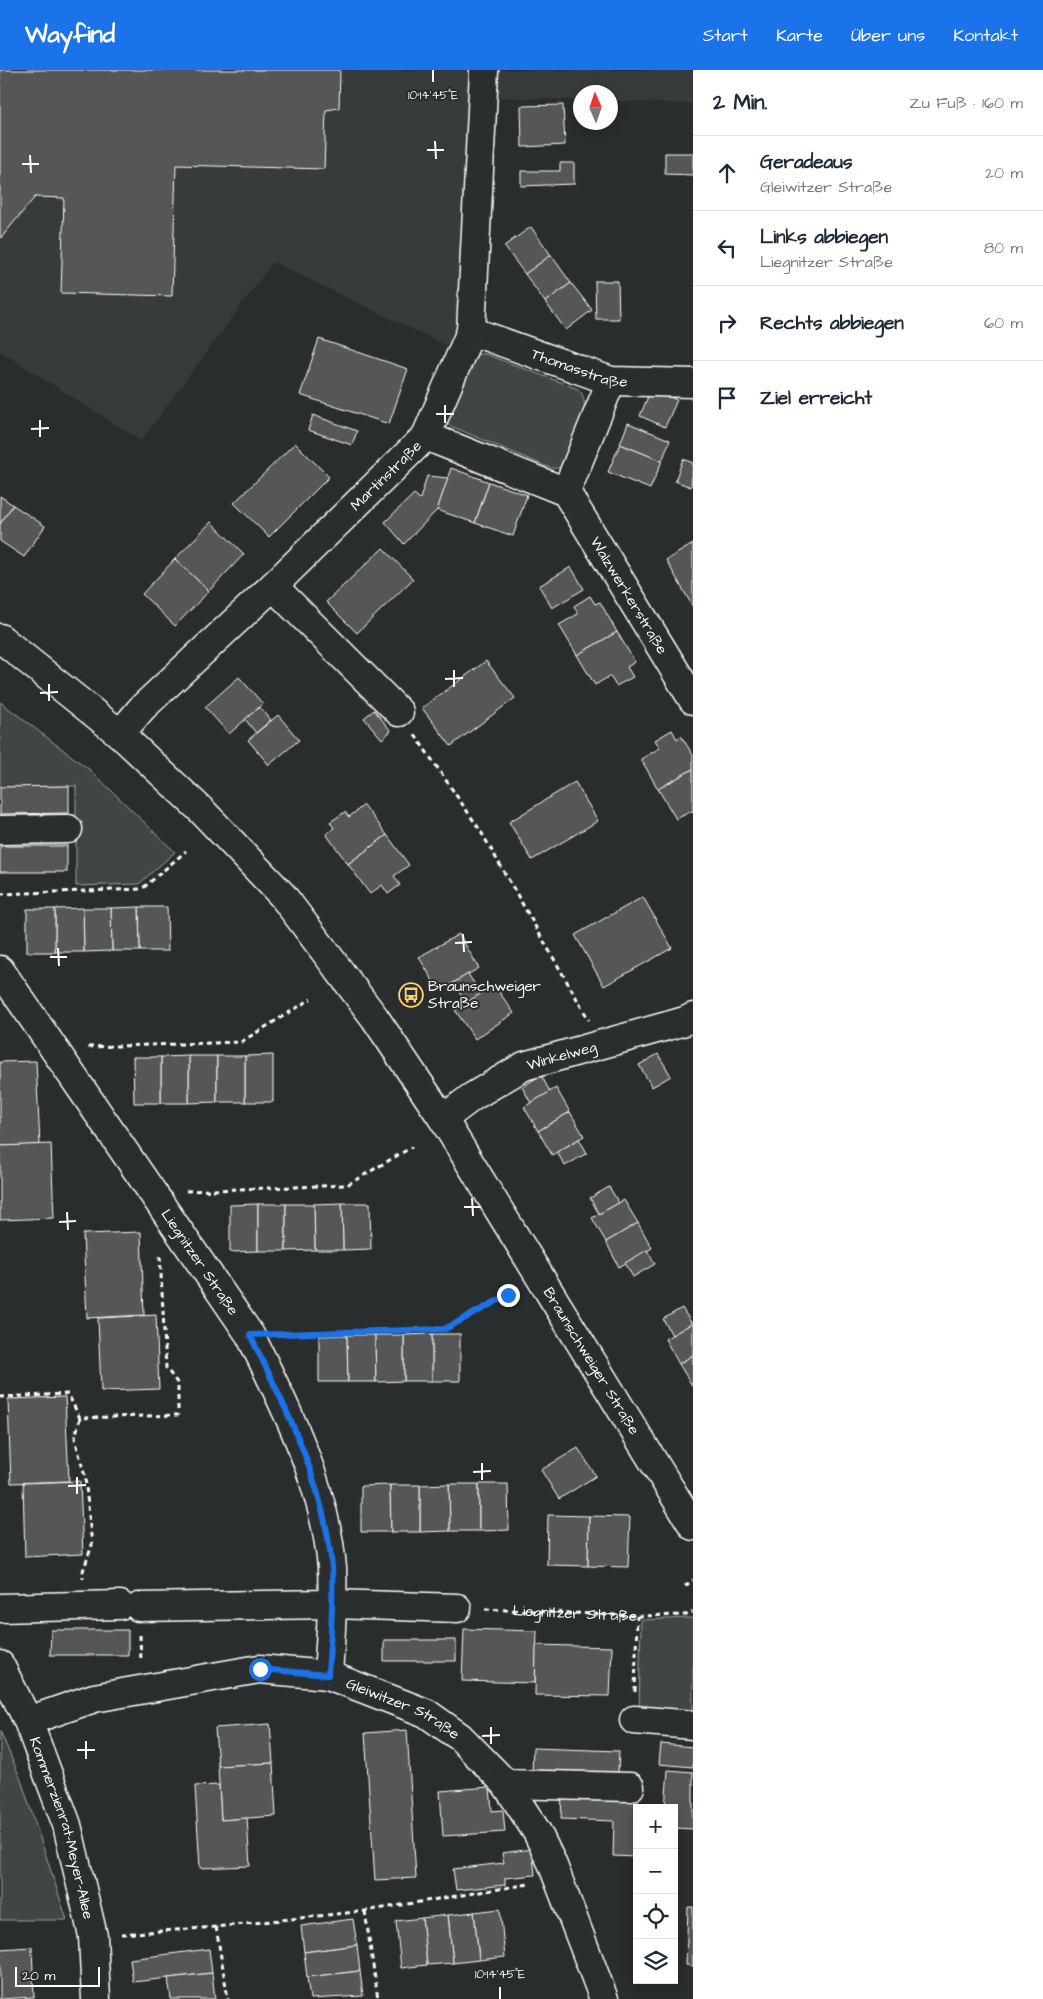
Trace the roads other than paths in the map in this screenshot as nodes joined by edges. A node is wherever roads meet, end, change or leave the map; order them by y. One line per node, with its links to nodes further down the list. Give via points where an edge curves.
1 (484, 70): 2 (street, Martinstraße)
2 (471, 330): 3 (street, Thomasstraße); 5 (street, Martinstraße)
3 (611, 381): 4 (street, Thomasstraße); 6 (street)
4 (693, 383)
5 (426, 436): 6 (street); 7 (street, Martinstraße)
6 (566, 492): 9 (street, Walzwerkerstraße)
7 (273, 586): 10 (street); 11 (street, Martinstraße, via 142,708)
8 (0, 638): 11 (street, Braunschweiger Straße)
9 (693, 700)
10 (399, 712)
11 (120, 734): 16 (street, Braunschweiger Straße, via 202,811 283,896 375,1018)
12 (0, 830): 13 (street)
13 (68, 830)
14 (0, 970): 18 (street, Liegnitzer Straße, via 250,1335 284,1404 320,1497 332,1568)
15 (693, 1017): 16 (street, Winkelweg, via 524,1066 472,1097)
16 (443, 1119): 17 (street, Braunschweiger Straße)
17 (693, 1526)
18 (332, 1604): 19 (street); 20 (street); 22 (street, Liegnitzer Straße)
19 (0, 1608)
20 (457, 1608)
21 (0, 1665): 24 (street, Kommerzienrat-Meyer-Allee)
22 (328, 1675): 24 (street, Gleiwitzer Straße, via 260,1669 94,1698); 26 (street, Gleiwitzer Straße, via 426,1713 460,1737)
23 (634, 1720): 25 (street)
24 (28, 1721): 28 (street, Kommerzienrat-Meyer-Allee, via 67,1824 93,1936)
25 (693, 1725)
26 (506, 1784): 27 (street); 29 (street, Gleiwitzer Straße, via 537,1832)
27 (630, 1787)
28 (96, 1999)
29 (604, 1999)

